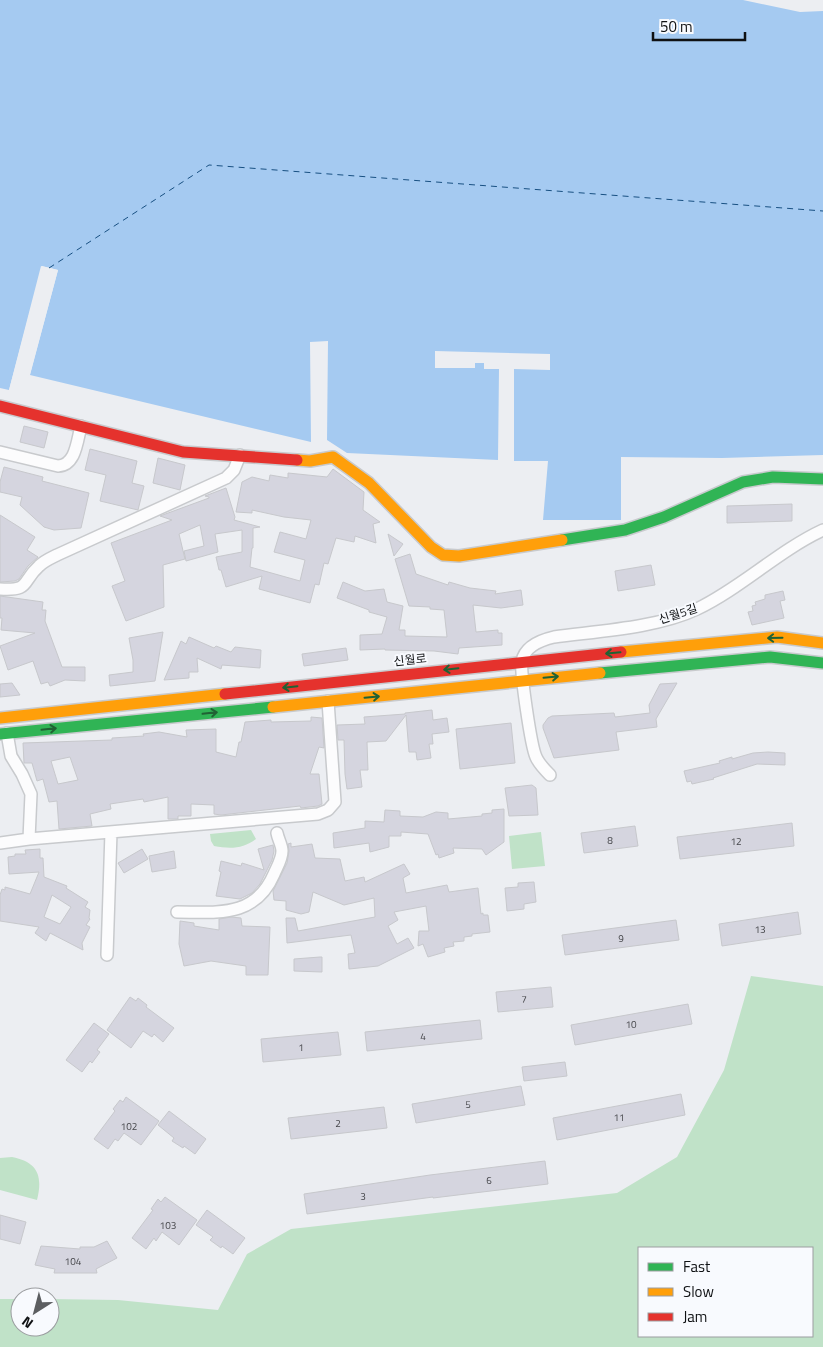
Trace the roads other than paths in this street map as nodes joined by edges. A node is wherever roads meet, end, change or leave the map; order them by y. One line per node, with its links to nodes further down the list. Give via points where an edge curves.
1 (0, 406): 2 (street)
2 (81, 426): 3 (street, via 71,459 64,466); 4 (street, via 183,452)
3 (0, 452)
4 (240, 455): 5 (street, via 310,461 333,457 369,483 431,547 447,556 625,530 664,517 743,482 773,477); 7 (street, via 229,476 56,554 38,566 19,589)
5 (823, 479)
6 (823, 530): 9 (street, 신월5길, via 696,609 638,625 544,639 530,648)
7 (0, 589)
8 (823, 643): 9 (street, 신월로, one-way to 9, via 776,637)
9 (522, 662): 11 (street); 13 (street, 신월로, one-way to 13)
10 (823, 663): 11 (street, one-way to 10, via 770,656)
11 (524, 680): 12 (street, one-way to 11); 15 (street, via 536,757)
12 (328, 701): 14 (street, one-way to 12); 16 (street, via 335,802 328,810 318,814)
13 (0, 718)
14 (3, 734): 18 (street, via 31,794)
15 (550, 775)
16 (111, 832): 18 (street); 21 (street)
17 (276, 833): 20 (street, via 281,857 267,889 256,900 238,909)
18 (29, 839): 19 (street)
19 (0, 843)
20 (177, 912)
21 (107, 955)

